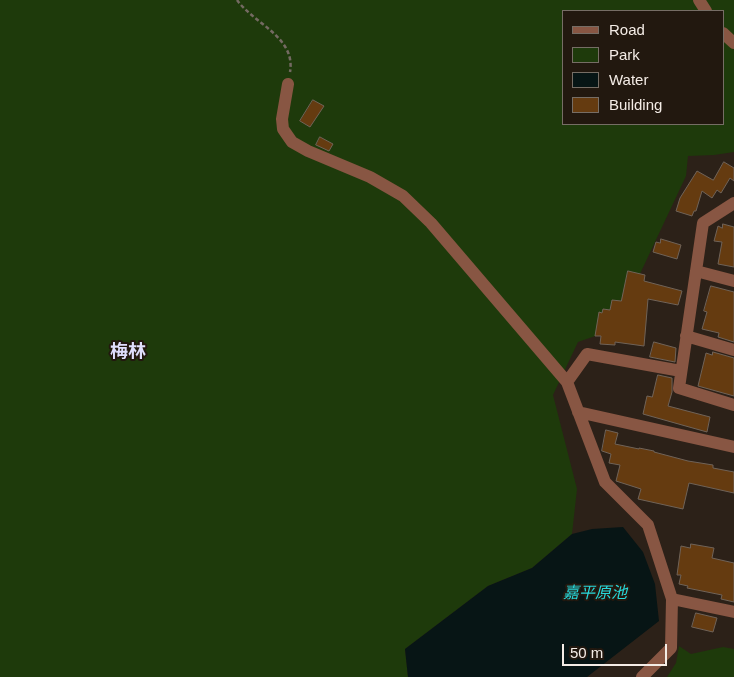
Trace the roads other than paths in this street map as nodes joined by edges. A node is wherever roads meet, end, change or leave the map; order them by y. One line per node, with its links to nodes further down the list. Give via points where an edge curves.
1 (724, 34): 2 (street)
2 (734, 43)
3 (288, 84): 10 (street, via 282,119 283,129 292,142 370,177 402,196 431,222)
4 (734, 203): 5 (street, via 703,223)
5 (696, 271): 6 (street); 7 (street)
6 (734, 281)
7 (686, 336): 8 (street); 9 (street)
8 (734, 350)
9 (681, 371): 10 (street, via 587,354); 11 (street, via 679,388)
10 (567, 382): 12 (street)
11 (734, 405)
12 (578, 412): 13 (street); 14 (street, via 605,482 648,525)
13 (734, 447)
14 (672, 599): 15 (street); 16 (street, via 670,648)
15 (734, 612)
16 (642, 677)

